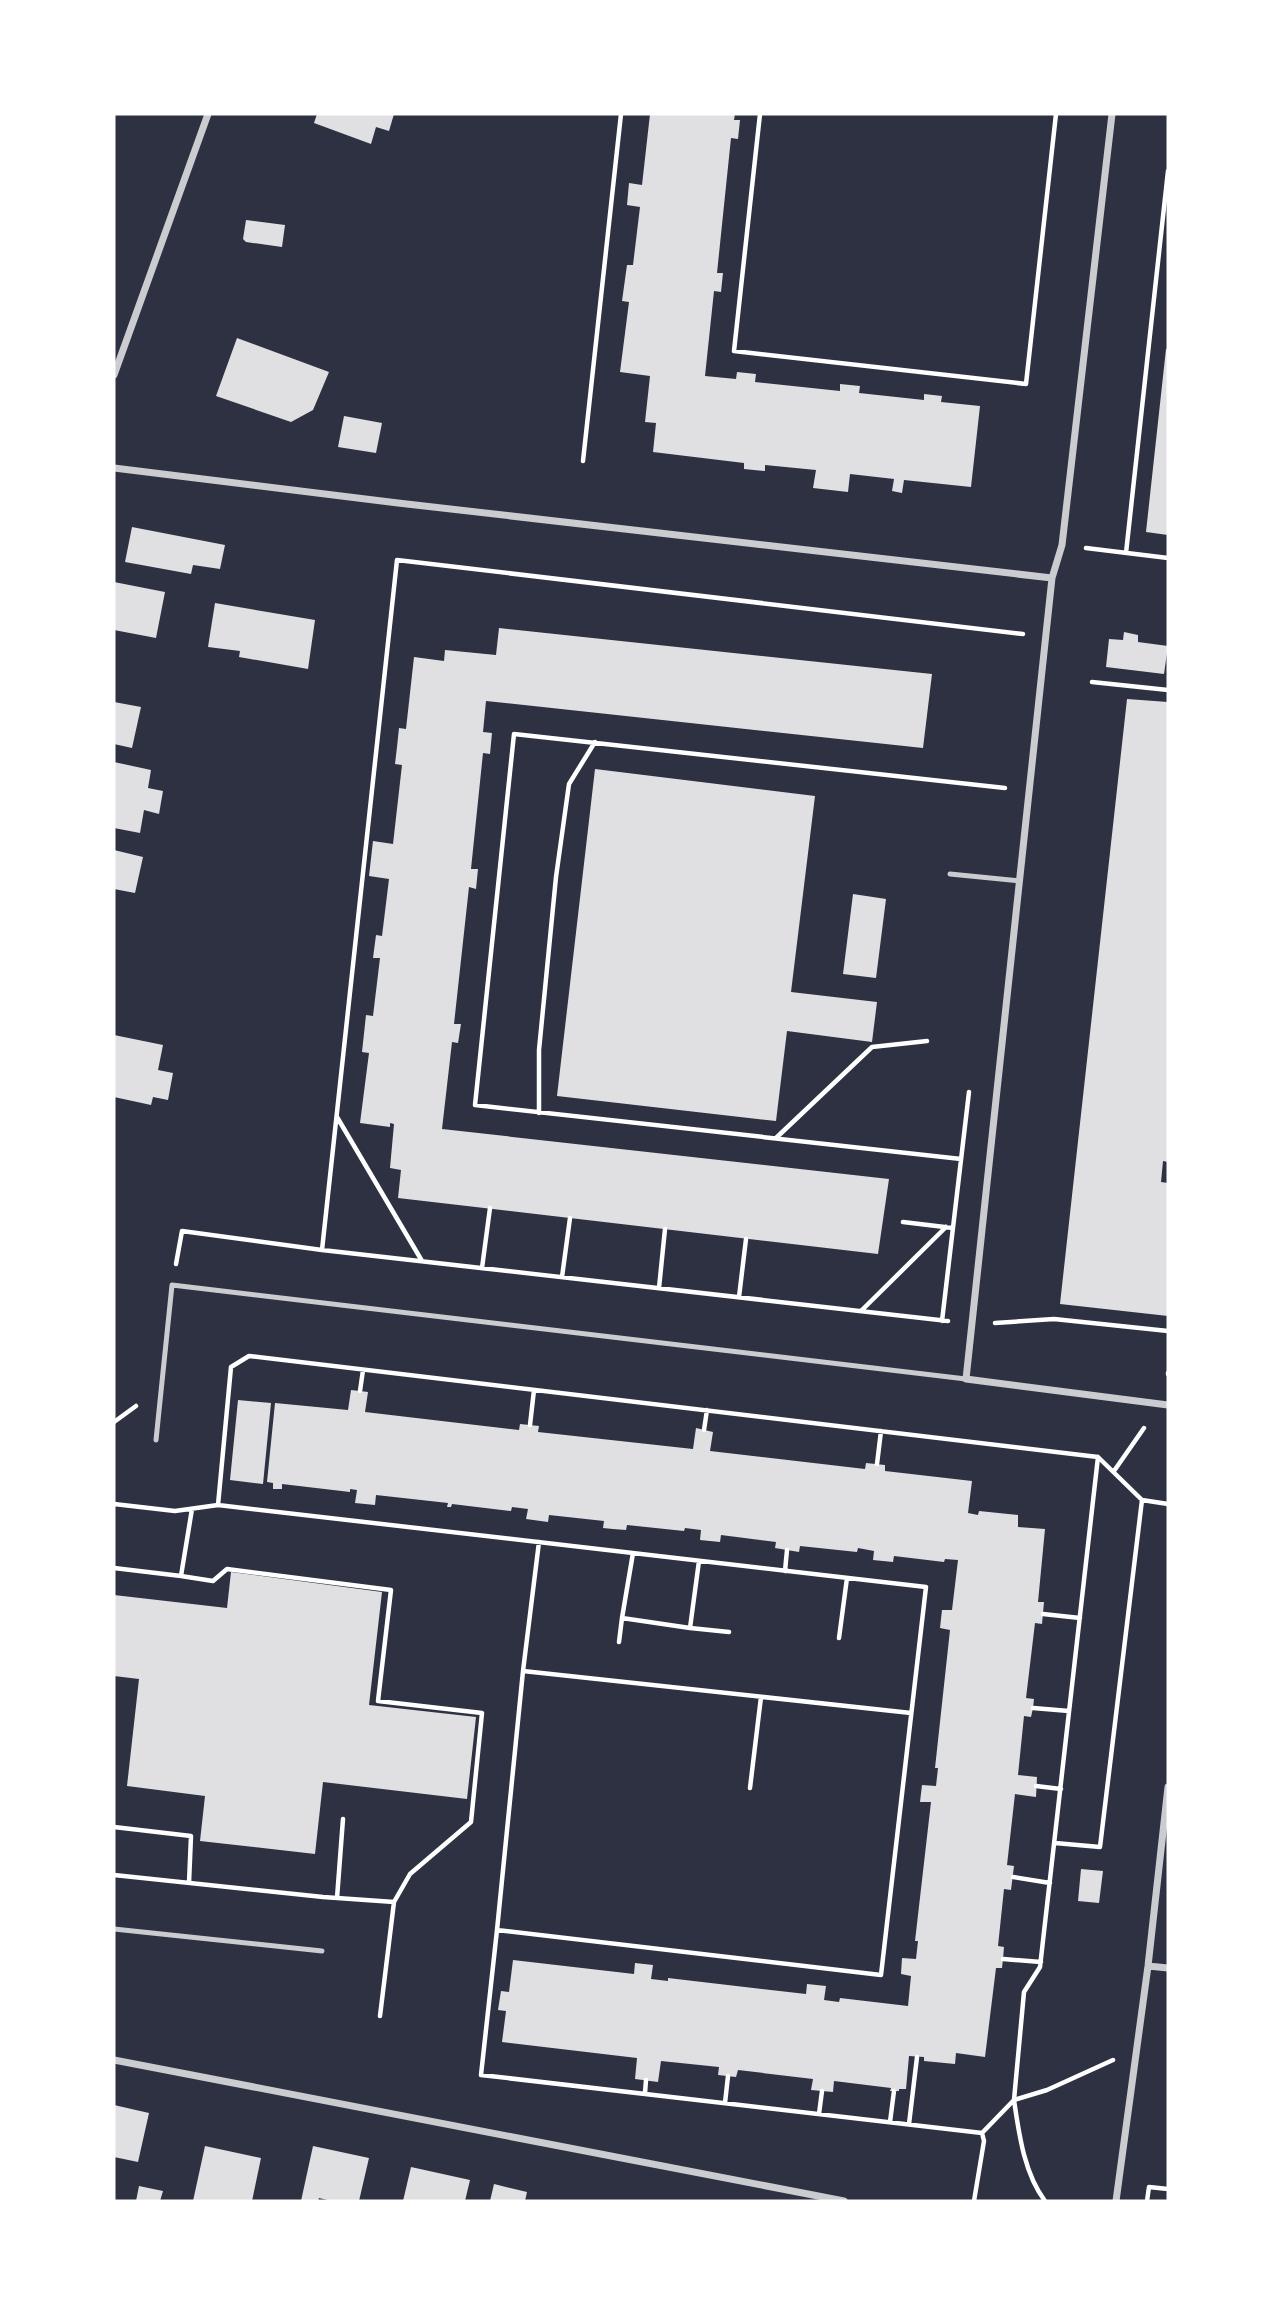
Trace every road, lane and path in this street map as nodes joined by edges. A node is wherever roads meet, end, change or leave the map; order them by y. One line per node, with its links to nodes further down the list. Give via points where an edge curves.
1 (208, 114): 7 (street)
2 (621, 114): 8 (path)
3 (760, 114): 4 (path, via 734,351 1026,384)
4 (1056, 114)
5 (1112, 114): 13 (street, via 1062,545)
6 (1168, 171): 11 (path)
7 (114, 375)
8 (583, 461)
9 (114, 468): 13 (street)
10 (1085, 548): 11 (path)
11 (1126, 553): 12 (path)
12 (1168, 558)
13 (1052, 578): 14 (street)
14 (1046, 637): 20 (street); 23 (path, via 397,560)
15 (1092, 682): 16 (path)
16 (1168, 690)
17 (594, 742): 18 (path); 22 (path, via 569,784 559,850 540,1050); 22 (path, via 514,733 475,1105)
18 (1005, 788)
19 (950, 874): 20 (lane)
20 (1020, 881): 41 (street)
21 (927, 1041): 24 (path, via 872,1047)
22 (540, 1113): 24 (path)
23 (336, 1116): 33 (path); 34 (path)
24 (776, 1138): 25 (path)
25 (961, 1159)
26 (490, 1208): 35 (path)
27 (570, 1218): 36 (path)
28 (903, 1222): 29 (path)
29 (946, 1227): 30 (path); 40 (path)
30 (953, 1228)
31 (665, 1229): 38 (path)
32 (746, 1238): 39 (path)
33 (322, 1250): 34 (path); 37 (path, via 182,1231)
34 (422, 1261): 35 (path)
35 (482, 1268): 36 (path)
36 (562, 1277): 38 (path)
37 (172, 1285): 44 (lane); 53 (lane)
38 (659, 1288): 39 (path)
39 (739, 1297): 40 (path)
40 (861, 1311): 41 (path)
41 (971, 1324): 42 (path, via 1054,1320); 44 (street)
42 (1168, 1331)
43 (363, 1370): 45 (path); 46 (path); 60 (path, via 249,1356 231,1367)
44 (966, 1379): 47 (street)
45 (534, 1390): 48 (path); 49 (path)
46 (360, 1391)
47 (1168, 1405)
48 (707, 1410): 51 (path); 52 (path)
49 (530, 1425)
50 (1144, 1428): 56 (path)
51 (704, 1430)
52 (881, 1431): 54 (path); 55 (path)
53 (156, 1440)
54 (1098, 1457): 56 (path); 72 (path)
55 (877, 1464)
56 (1114, 1471): 57 (path)
57 (1142, 1500): 59 (path); 88 (path, via 1100,1847)
58 (114, 1504): 61 (path)
59 (1168, 1504)
60 (218, 1505): 61 (path); 62 (path)
61 (192, 1509): 68 (path)
62 (538, 1542): 64 (path); 77 (path)
63 (787, 1550): 67 (path)
64 (634, 1553): 65 (path); 71 (path)
65 (699, 1561): 67 (path); 73 (path)
66 (114, 1568): 68 (path)
67 (785, 1571): 69 (path)
68 (181, 1576): 94 (path, via 213,1581 226,1569 391,1590 378,1701 482,1713 471,1822 410,1874)
69 (846, 1578): 75 (path); 81 (path, via 926,1587)
70 (1043, 1614): 72 (path)
71 (622, 1618): 73 (path); 76 (path)
72 (1080, 1618): 80 (path)
73 (690, 1628): 74 (path)
74 (729, 1632)
75 (839, 1639)
76 (619, 1642)
77 (523, 1671): 78 (path); 96 (path)
78 (761, 1697): 81 (path); 84 (path)
79 (1033, 1708): 80 (path)
80 (1069, 1711): 85 (path)
81 (911, 1713): 96 (path, via 881,1975)
82 (1036, 1786): 85 (path)
83 (1168, 1787): 100 (street)
84 (750, 1788)
85 (1060, 1789): 88 (path)
86 (343, 1819): 93 (path)
87 (114, 1827): 91 (path, via 191,1836)
88 (1055, 1843): 92 (path)
89 (114, 1875): 91 (path)
90 (1013, 1877): 92 (path)
91 (189, 1883): 93 (path)
92 (1050, 1883): 99 (path)
93 (337, 1898): 94 (path)
94 (394, 1902): 102 (path)
95 (114, 1929): 97 (lane)
96 (497, 1930): 110 (path, via 481,2075)
97 (322, 1951)
98 (1003, 1959): 99 (path)
99 (1041, 1962): 111 (path, via 1024,1992)
100 (1148, 1966): 101 (street); 121 (street)
101 (1168, 1968)
102 (380, 2016)
103 (917, 2057): 115 (path)
104 (1113, 2059): 111 (path)
105 (114, 2060): 118 (street)
106 (728, 2076): 112 (path)
107 (646, 2080): 110 (path)
108 (822, 2091): 113 (path)
109 (894, 2091): 114 (path)
110 (645, 2093): 112 (path)
111 (1014, 2100): 116 (path); 120 (path, via 1020,2138 1036,2189)
112 (725, 2103): 113 (path)
113 (819, 2114): 114 (path)
114 (890, 2122): 115 (path)
115 (909, 2124): 116 (path)
116 (982, 2133): 119 (path)
117 (1168, 2189): 122 (path, via 1149,2187)
118 (842, 2201)
119 (974, 2201)
120 (1045, 2201)
121 (1116, 2201)
122 (1147, 2201)

